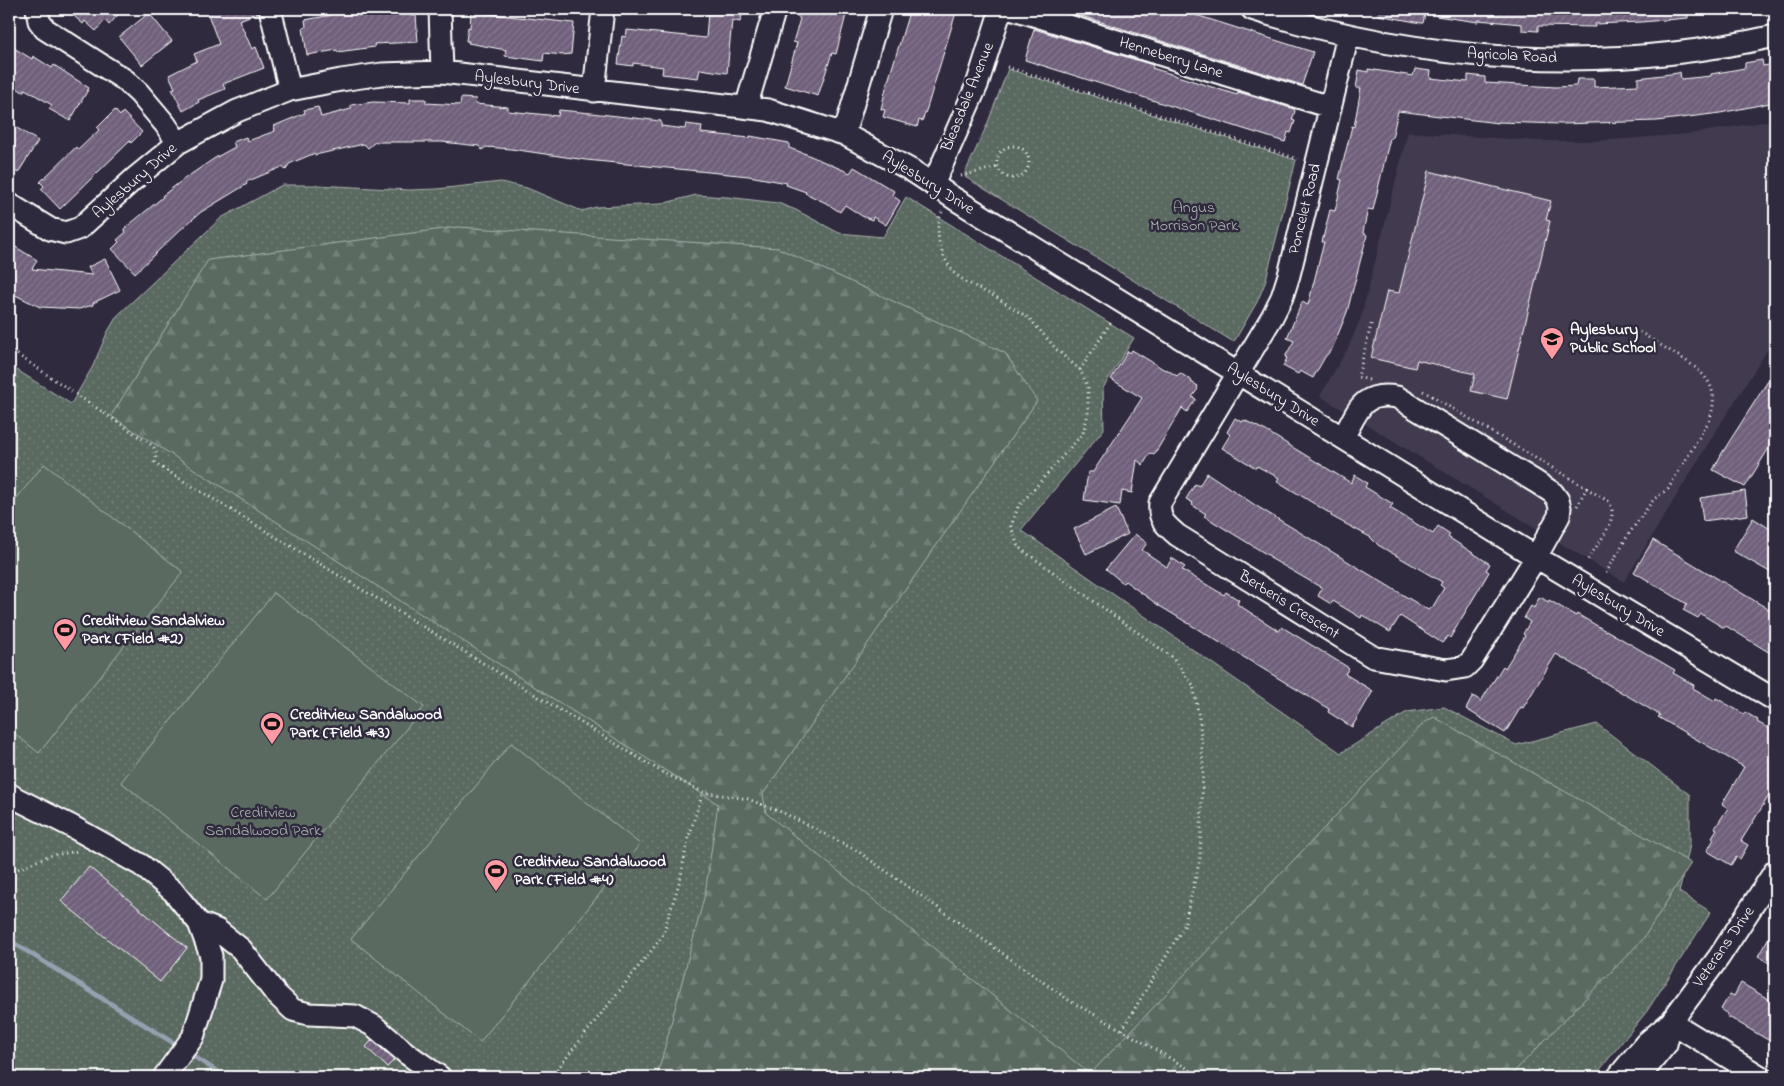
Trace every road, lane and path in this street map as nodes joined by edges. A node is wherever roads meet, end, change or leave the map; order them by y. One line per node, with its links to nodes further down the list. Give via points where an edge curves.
1 (37, 9): 19 (street, via 39,21 45,29 125,80 139,93)
2 (270, 9): 14 (street)
3 (440, 9): 13 (street)
4 (603, 9): 15 (street)
5 (775, 9): 16 (street)
6 (880, 9): 18 (street)
7 (1001, 9): 23 (street, Bleasdale Avenue, via 977,85)
8 (1014, 9): 17 (street, Henneberry Lane)
9 (1252, 9): 10 (street, Agricola Road)
10 (1348, 36): 11 (street, Agricola Road, via 1449,52 1528,59 1672,54); 17 (street, Poncelet Road)
11 (1775, 36)
12 (1007, 67): 20 (path)
13 (442, 72): 14 (street, Aylesbury Drive, via 382,74); 15 (street, Aylesbury Drive)
14 (290, 90): 19 (street, Aylesbury Drive, via 237,111)
15 (594, 91): 16 (street, Aylesbury Drive)
16 (746, 107): 18 (street, Aylesbury Drive, via 768,110)
17 (1330, 107): 31 (street, Poncelet Road, via 1284,289 1272,317)
18 (844, 134): 23 (street, Aylesbury Drive)
19 (178, 143): 24 (street, Aylesbury Drive, via 80,228 66,234 50,229)
20 (1298, 159)
21 (998, 167): 21 (path, via 1008,178 1019,177 1027,171 1028,156 1020,148 1010,147 1001,152); 22 (path)
22 (961, 176)
23 (933, 184): 31 (street, Aylesbury Drive)
24 (9, 204)
25 (944, 210): 30 (path, via 939,219 939,243 944,259 954,272 1030,319)
26 (1372, 321): 32 (path, via 1358,377)
27 (1111, 322): 30 (path)
28 (1640, 332): 35 (path, via 1702,372 1711,389 1713,409 1668,489 1654,499)
29 (9, 349): 37 (path, via 153,446 155,462 159,466 662,772)
30 (1080, 370): 45 (path, via 1088,387 1088,413 1083,433 1018,507 1011,526 1018,547 1172,657 1193,685 1204,766 1200,859 1184,926)
31 (1238, 373): 33 (street, Aylesbury Drive); 34 (street, Berberis Crescent, via 1160,503 1163,523 1373,657 1446,670 1465,667)
32 (1373, 381)
33 (1343, 438): 34 (street, Aylesbury Drive); 34 (street, Berberis Crescent, via 1368,399 1387,395 1397,397 1528,477 1553,493 1560,508)
34 (1536, 557): 36 (street, Aylesbury Drive)
35 (1606, 573)
36 (1775, 700)
37 (704, 792): 45 (path, via 748,799 786,814 859,852 1070,1001); 48 (path, via 662,937)
38 (13, 797): 40 (path); 43 (street, via 141,865 173,891)
39 (82, 851): 41 (path, via 48,856)
40 (9, 856)
41 (9, 873)
42 (1773, 881): 44 (street, Veterans Drive)
43 (199, 923): 46 (street, via 212,956 210,980 193,1037); 47 (street, via 217,930 241,950 293,1010 355,1016 374,1026)
44 (1671, 1022): 50 (street, Veterans Drive, via 1646,1043); 51 (street, Veterans Drive, via 1666,1044); 52 (street)
45 (1122, 1030): 49 (path)
46 (164, 1077)
47 (440, 1077)
48 (551, 1077)
49 (1202, 1077)
50 (1618, 1077)
51 (1639, 1077)
52 (1761, 1077)

